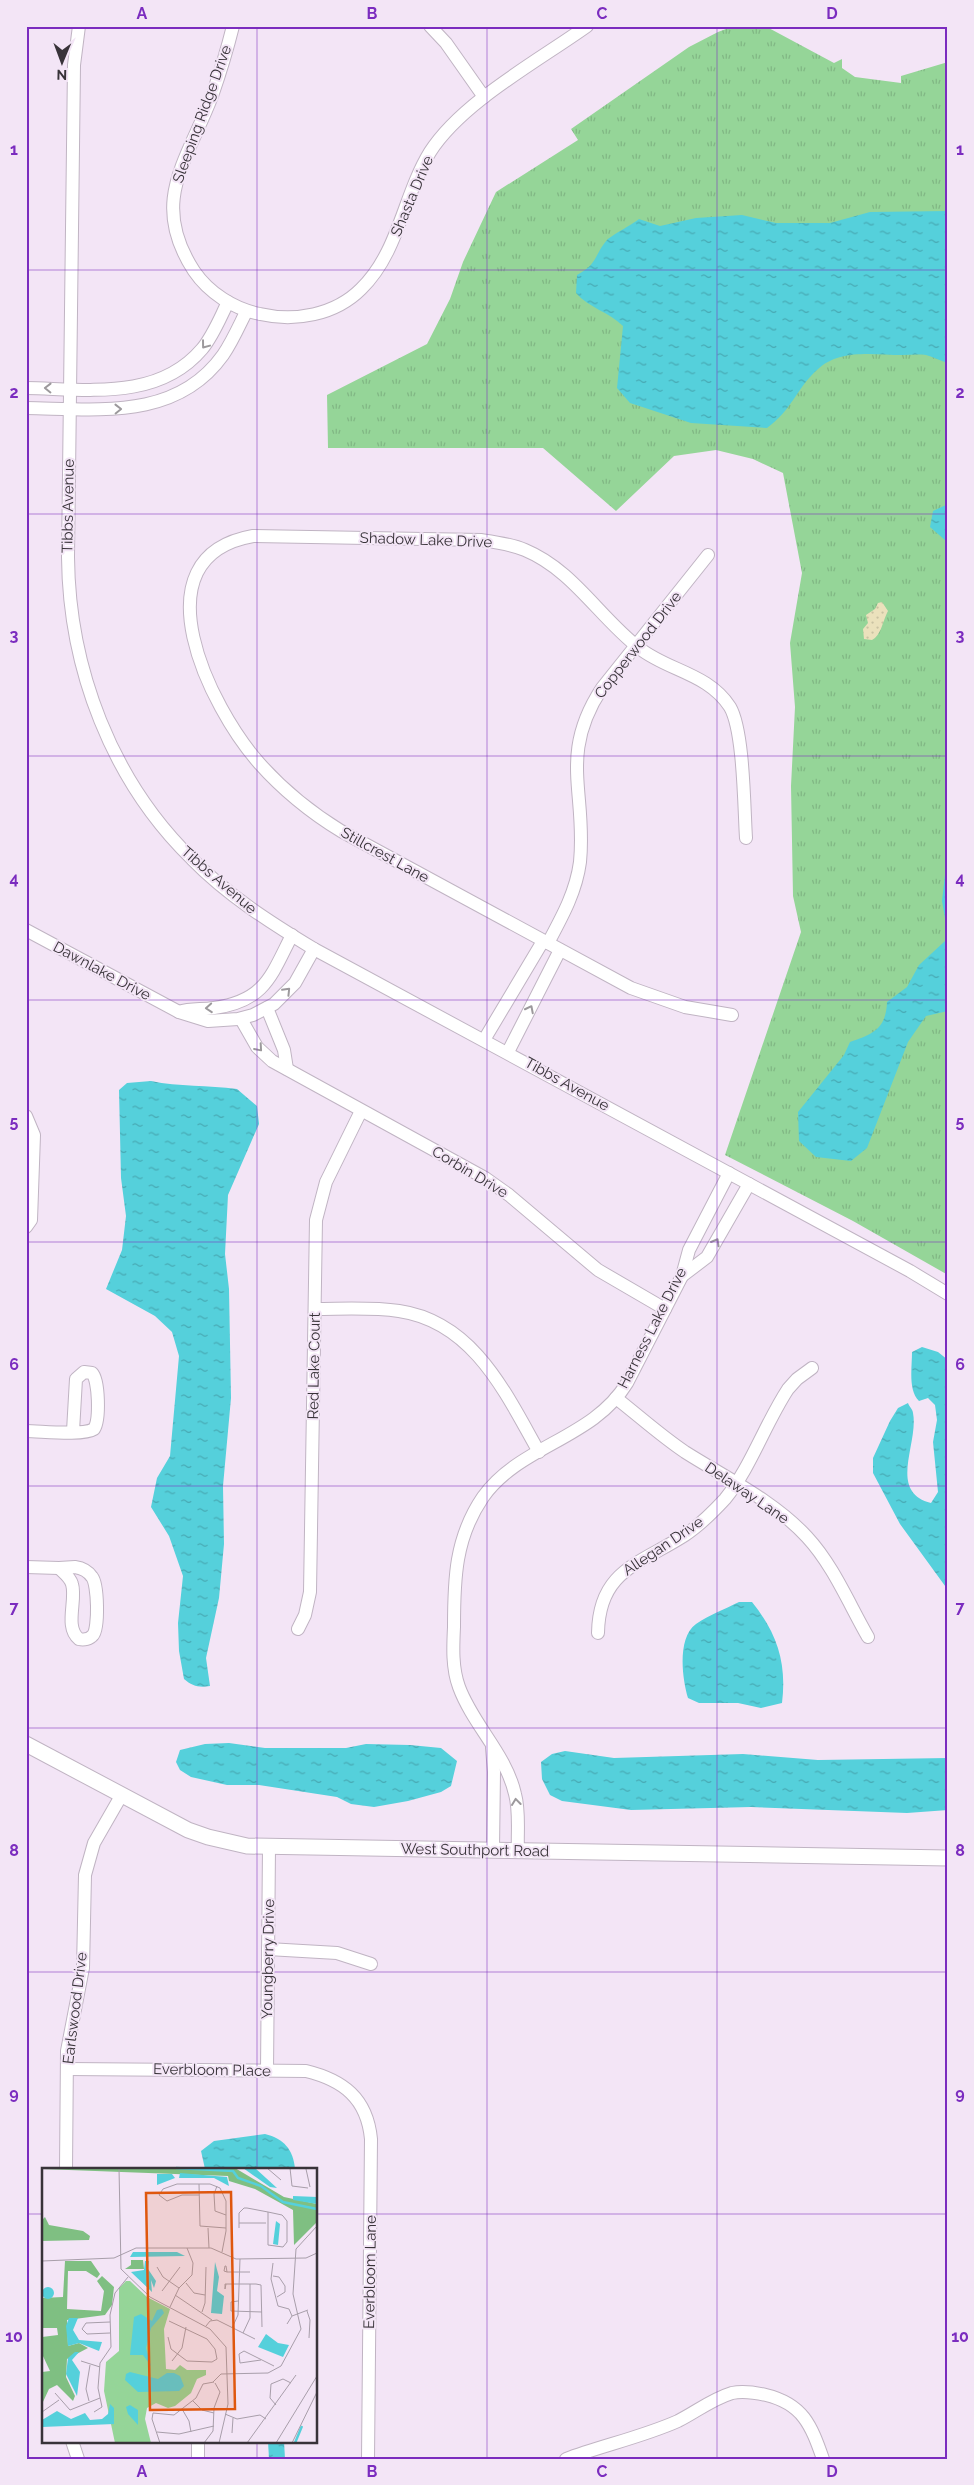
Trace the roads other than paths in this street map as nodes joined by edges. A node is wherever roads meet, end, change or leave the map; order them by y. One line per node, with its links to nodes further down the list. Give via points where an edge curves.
1 (79, 26): 9 (street, Tibbs Avenue, via 74,65)
2 (232, 26): 6 (street, Sleeping Ridge Drive, via 211,97 180,166 173,196 174,224 184,255 200,280)
3 (430, 26): 5 (street)
4 (587, 26): 5 (street, Shasta Drive)
5 (484, 97): 7 (street, Shasta Drive, via 448,128 430,152 388,252 378,271 360,290 339,305 306,317 280,319)
6 (228, 302): 7 (street, Shasta Drive); 9 (street, one-way to 9, via 203,348 170,376 132,388)
7 (246, 312): 11 (street, one-way to 7, via 132,408 175,396 196,383 218,361)
8 (26, 388): 9 (street, one-way to 8)
9 (70, 388): 11 (street, Tibbs Avenue)
10 (26, 408): 11 (street)
11 (69, 409): 17 (street, Tibbs Avenue, via 70,598 82,669 104,730 138,794 184,852 266,920)
12 (708, 555): 14 (street, Copperwood Drive)
13 (208, 559): 14 (street, Shadow Lake Drive, via 230,543 253,536 493,541 522,549 558,569); 18 (street, Stillcrest Lane, via 190,591 192,630 200,660 220,706 259,763 301,804 328,823)
14 (636, 646): 15 (street, Shadow Lake Drive, via 707,683 729,707 739,738); 18 (street, Copperwood Drive, via 598,694 581,731 576,764 579,869 570,902)
15 (746, 838)
16 (26, 930): 23 (street, Dawnlake Drive)
17 (292, 935): 19 (street, Tibbs Avenue); 21 (street, via 267,983)
18 (545, 942): 20 (street, Stillcrest Lane); 26 (street, Copperwood Drive)
19 (314, 949): 22 (street, Dawnlake Drive, one-way to 19, via 295,983); 26 (street, Tibbs Avenue)
20 (560, 950): 24 (street, Stillcrest Lane, via 648,996 685,1007); 27 (street, one-way to 20)
21 (243, 1000): 23 (street, one-way to 23); 25 (street)
22 (267, 1008): 25 (street, Dawnlake Drive); 28 (street, via 284,1050)
23 (179, 1012): 25 (street, Dawnlake Drive, via 208,1021)
24 (732, 1015)
25 (246, 1017): 28 (street, Corbin Drive, one-way to 28, via 259,1050 272,1062)
26 (484, 1040): 27 (street, Tibbs Avenue)
27 (508, 1052): 31 (street, Tibbs Avenue)
28 (287, 1069): 29 (street, Corbin Drive)
29 (361, 1111): 36 (street, Red Lake Court, via 328,1175 320,1200 316,1227); 37 (street, Corbin Drive, via 492,1183 598,1270)
30 (26, 1116): 33 (street, via 34,1135 31,1220)
31 (729, 1173): 32 (street, Tibbs Avenue); 34 (street, Harness Lake Drive, via 689,1250)
32 (749, 1184): 34 (street, one-way to 32, via 708,1257); 35 (street, Tibbs Avenue, via 910,1270)
33 (26, 1227)
34 (682, 1276): 37 (street, Harness Lake Drive)
35 (948, 1294)
36 (315, 1309): 42 (street, via 399,1312 423,1318 448,1331 477,1354 494,1374); 46 (street, Red Lake Court, via 310,1592 305,1616)
37 (665, 1309): 39 (street, Harness Lake Drive)
38 (812, 1368): 43 (street, Allegan Drive, via 788,1389)
39 (616, 1398): 42 (street, Harness Lake Drive, via 591,1422); 43 (street, Delaway Lane, via 674,1445)
40 (26, 1431): 41 (street)
41 (73, 1432)
42 (539, 1452): 50 (street, Harness Lake Drive, via 508,1471 485,1495 465,1529 455,1567 455,1674 462,1694)
43 (735, 1484): 47 (street, Allegan Drive, via 698,1526 634,1563 617,1577 602,1603); 48 (street, Delaway Lane, via 786,1517 808,1539 828,1566)
44 (26, 1566): 45 (street)
45 (59, 1568): 45 (street, via 72,1585 72,1631 79,1639 85,1640 96,1630 95,1583 87,1572 79,1568)
46 (298, 1629)
47 (598, 1633)
48 (868, 1637)
49 (26, 1744): 51 (main road, West Southport Road)
50 (492, 1748): 53 (street); 54 (street, Harness Lake Drive, one-way to 50, via 515,1794 508,1772)
51 (121, 1796): 52 (main road, West Southport Road, via 208,1837 247,1846); 58 (street, Earlswood Drive, via 94,1843 86,1870 83,1968 69,2037)
52 (270, 1847): 53 (main road, West Southport Road); 56 (street, Youngberry Drive)
53 (493, 1850): 54 (main road, West Southport Road)
54 (518, 1851): 55 (main road, West Southport Road)
55 (948, 1858)
56 (268, 1950): 57 (street, via 337,1954); 59 (street, Youngberry Drive)
57 (370, 1964)
58 (67, 2068): 59 (street, Everbloom Place); 61 (street, Earlswood Drive)
59 (267, 2071): 60 (street, Everbloom Place, via 314,2072 331,2078)
60 (350, 2092): 66 (street, Everbloom Lane, via 365,2113 371,2139)
61 (66, 2168)
62 (72, 2442): 64 (street)
63 (198, 2442): 65 (street)
64 (78, 2459)
65 (198, 2459)
66 (368, 2459)
67 (566, 2459): 68 (street, via 678,2421 710,2402 734,2393 759,2393 782,2399 802,2413)
68 (823, 2459)

